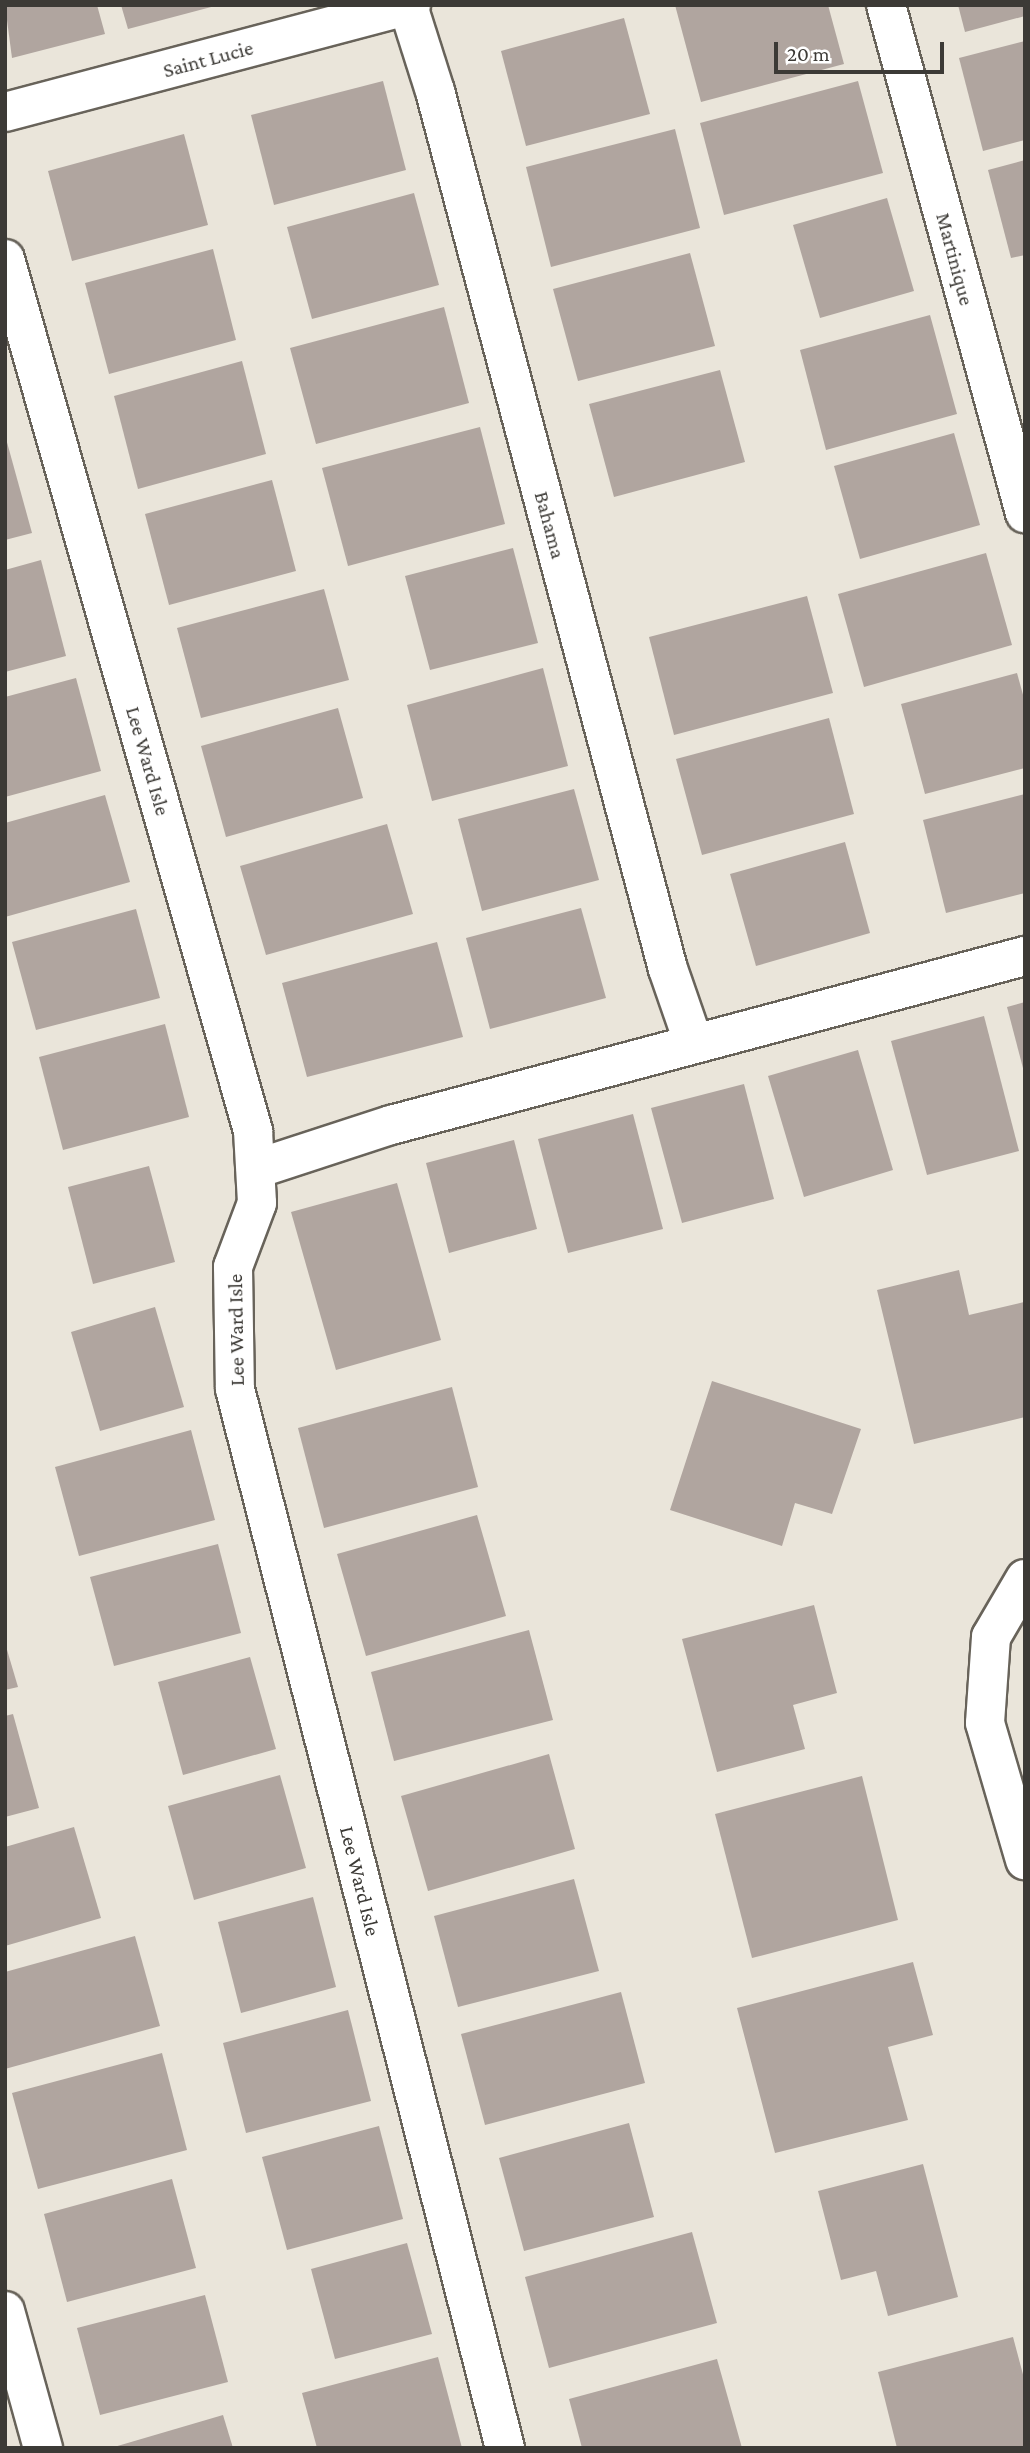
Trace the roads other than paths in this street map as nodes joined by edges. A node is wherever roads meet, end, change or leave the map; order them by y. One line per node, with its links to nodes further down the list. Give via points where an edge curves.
1 (886, 5): 5 (street, Martinique)
2 (410, 6): 3 (street, Saint Lucie); 7 (street, Bahama, via 668,969)
3 (5, 112)
4 (5, 259): 8 (street, Lee Ward Isle, via 253,1131)
5 (1025, 513)
6 (1025, 956): 7 (street)
7 (694, 1044): 8 (street, via 391,1125)
8 (256, 1169): 13 (street, Lee Ward Isle, via 257,1203 233,1267 235,1389)
9 (1025, 1579): 10 (street, via 991,1637 985,1723)
10 (1025, 1860)
11 (5, 2311): 12 (street)
12 (43, 2448)
13 (505, 2448)

